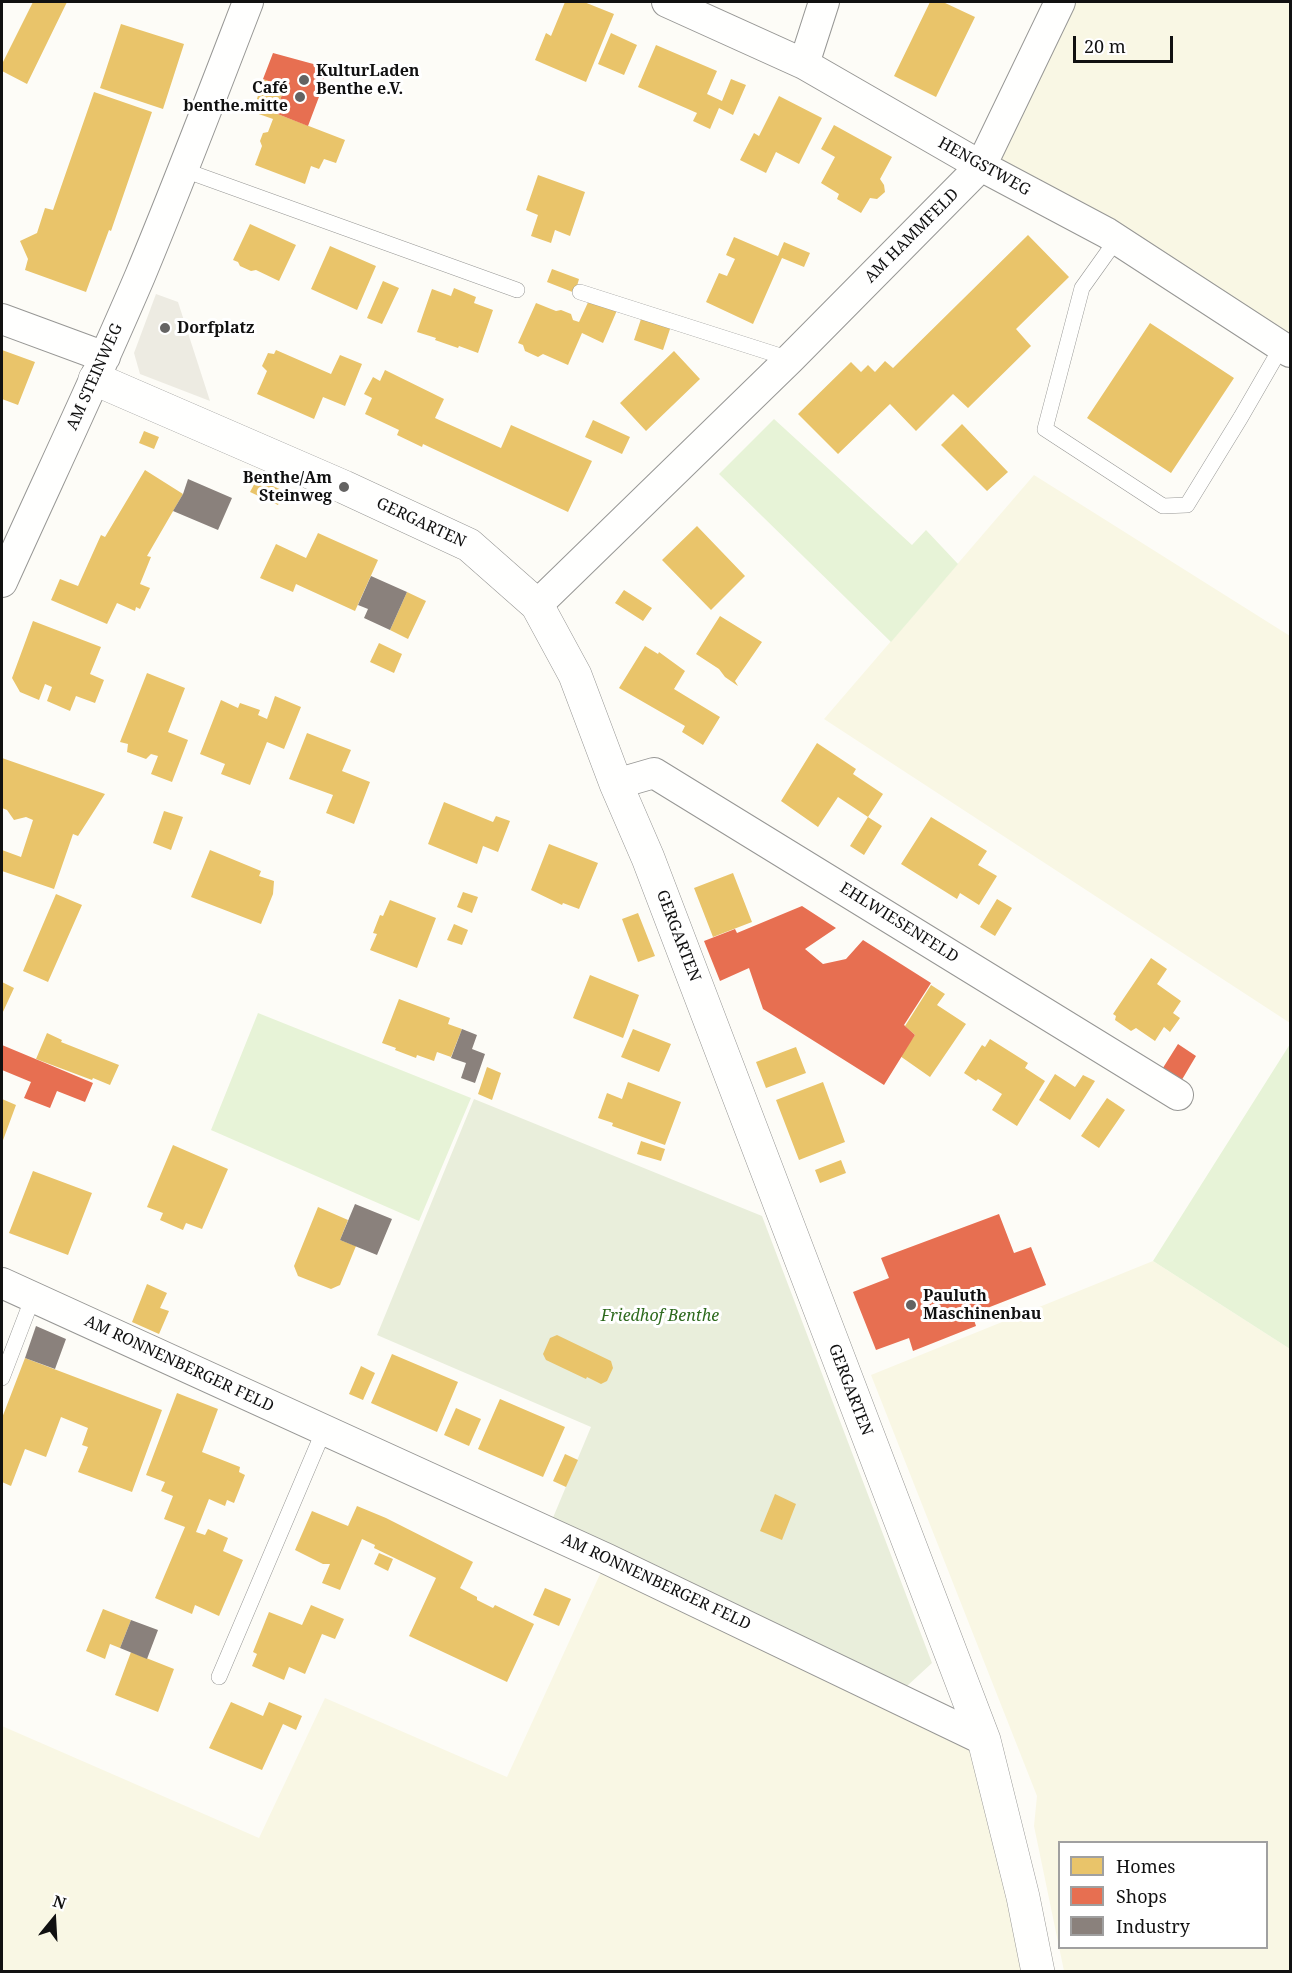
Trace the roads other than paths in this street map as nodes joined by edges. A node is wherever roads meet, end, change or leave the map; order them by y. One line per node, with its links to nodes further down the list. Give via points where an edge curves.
1 (248, 2): 7 (street, AM STEINWEG)
2 (667, 2): 5 (street, HENGSTWEG)
3 (824, 2): 5 (street)
4 (1060, 2): 6 (street, AM HAMMFELD)
5 (804, 64): 6 (street, HENGSTWEG)
6 (981, 166): 8 (street, HENGSTWEG); 13 (street, AM HAMMFELD)
7 (184, 170): 9 (lane); 14 (street, AM STEINWEG)
8 (1117, 240): 12 (street, HENGSTWEG); 12 (lane, via 1082,288 1045,429 1074,450 1162,506 1187,505)
9 (516, 290)
10 (580, 292): 13 (lane)
11 (2, 319): 14 (street)
12 (1286, 349)
13 (790, 359): 16 (street, AM HAMMFELD)
14 (100, 368): 15 (street, AM STEINWEG); 16 (street, GERGARTEN, via 469,545)
15 (2, 582)
16 (537, 605): 17 (street, GERGARTEN, via 575,675)
17 (616, 784): 18 (street, EHLWIESENFELD, via 654,773); 24 (street, GERGARTEN)
18 (1178, 1095)
19 (2, 1283): 20 (street, AM RONNENBERGER FELD)
20 (33, 1297): 21 (lane); 22 (street, AM RONNENBERGER FELD)
21 (2, 1378)
22 (324, 1430): 23 (lane); 24 (street, AM RONNENBERGER FELD, via 607,1559)
23 (219, 1677)
24 (984, 1740): 25 (street, GERGARTEN)
25 (1038, 1971)

